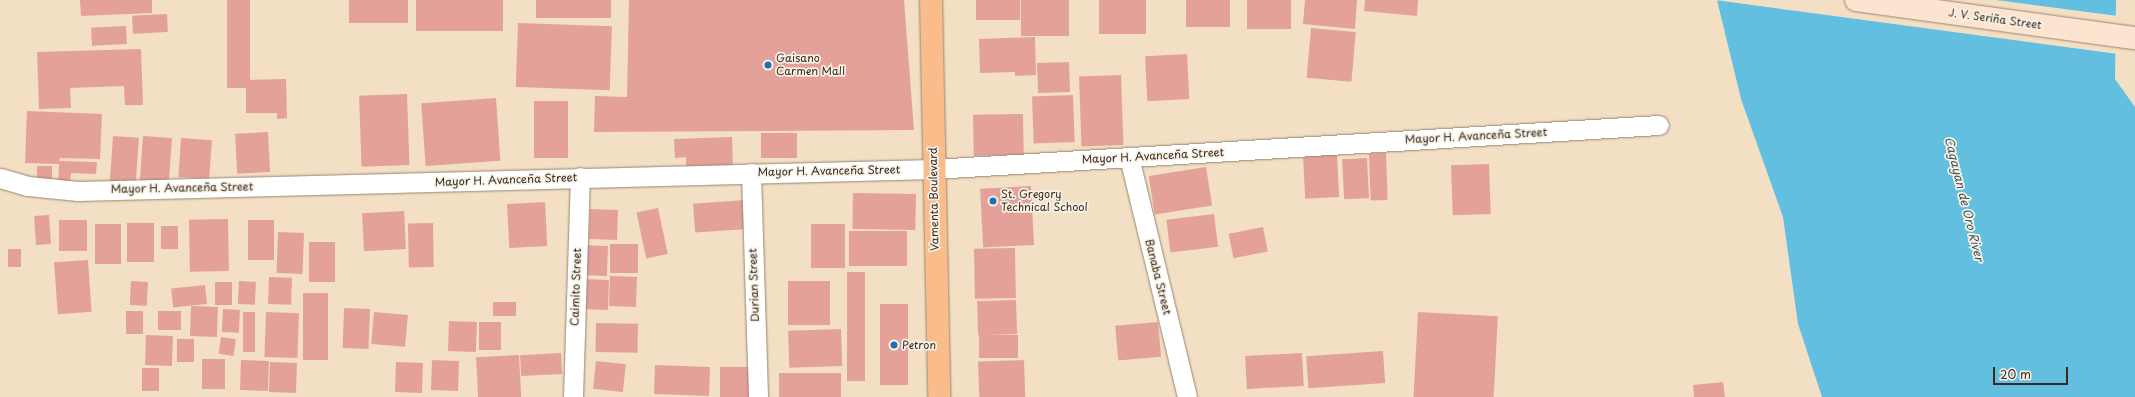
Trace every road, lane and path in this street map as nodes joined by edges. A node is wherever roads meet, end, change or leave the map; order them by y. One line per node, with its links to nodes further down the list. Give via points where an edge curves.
1 (931, 0): 6 (main road, Vamenta Boulevard)
2 (1856, 0): 3 (main road, J. V. Seriña Street)
3 (2135, 38)
4 (1659, 125): 5 (street, Mayor H. Avanceña Street)
5 (1129, 157): 6 (street, Mayor H. Avanceña Street); 13 (street, Banaba Street)
6 (933, 169): 7 (street, Mayor H. Avanceña Street); 12 (main road, Vamenta Boulevard)
7 (751, 173): 9 (street, Mayor H. Avanceña Street); 11 (street, Durian Street)
8 (0, 178): 9 (street, Mayor H. Avanceña Street, via 28,186 78,191)
9 (580, 178): 10 (street, Caimito Street)
10 (573, 397)
11 (758, 397)
12 (939, 397)
13 (1187, 397)

